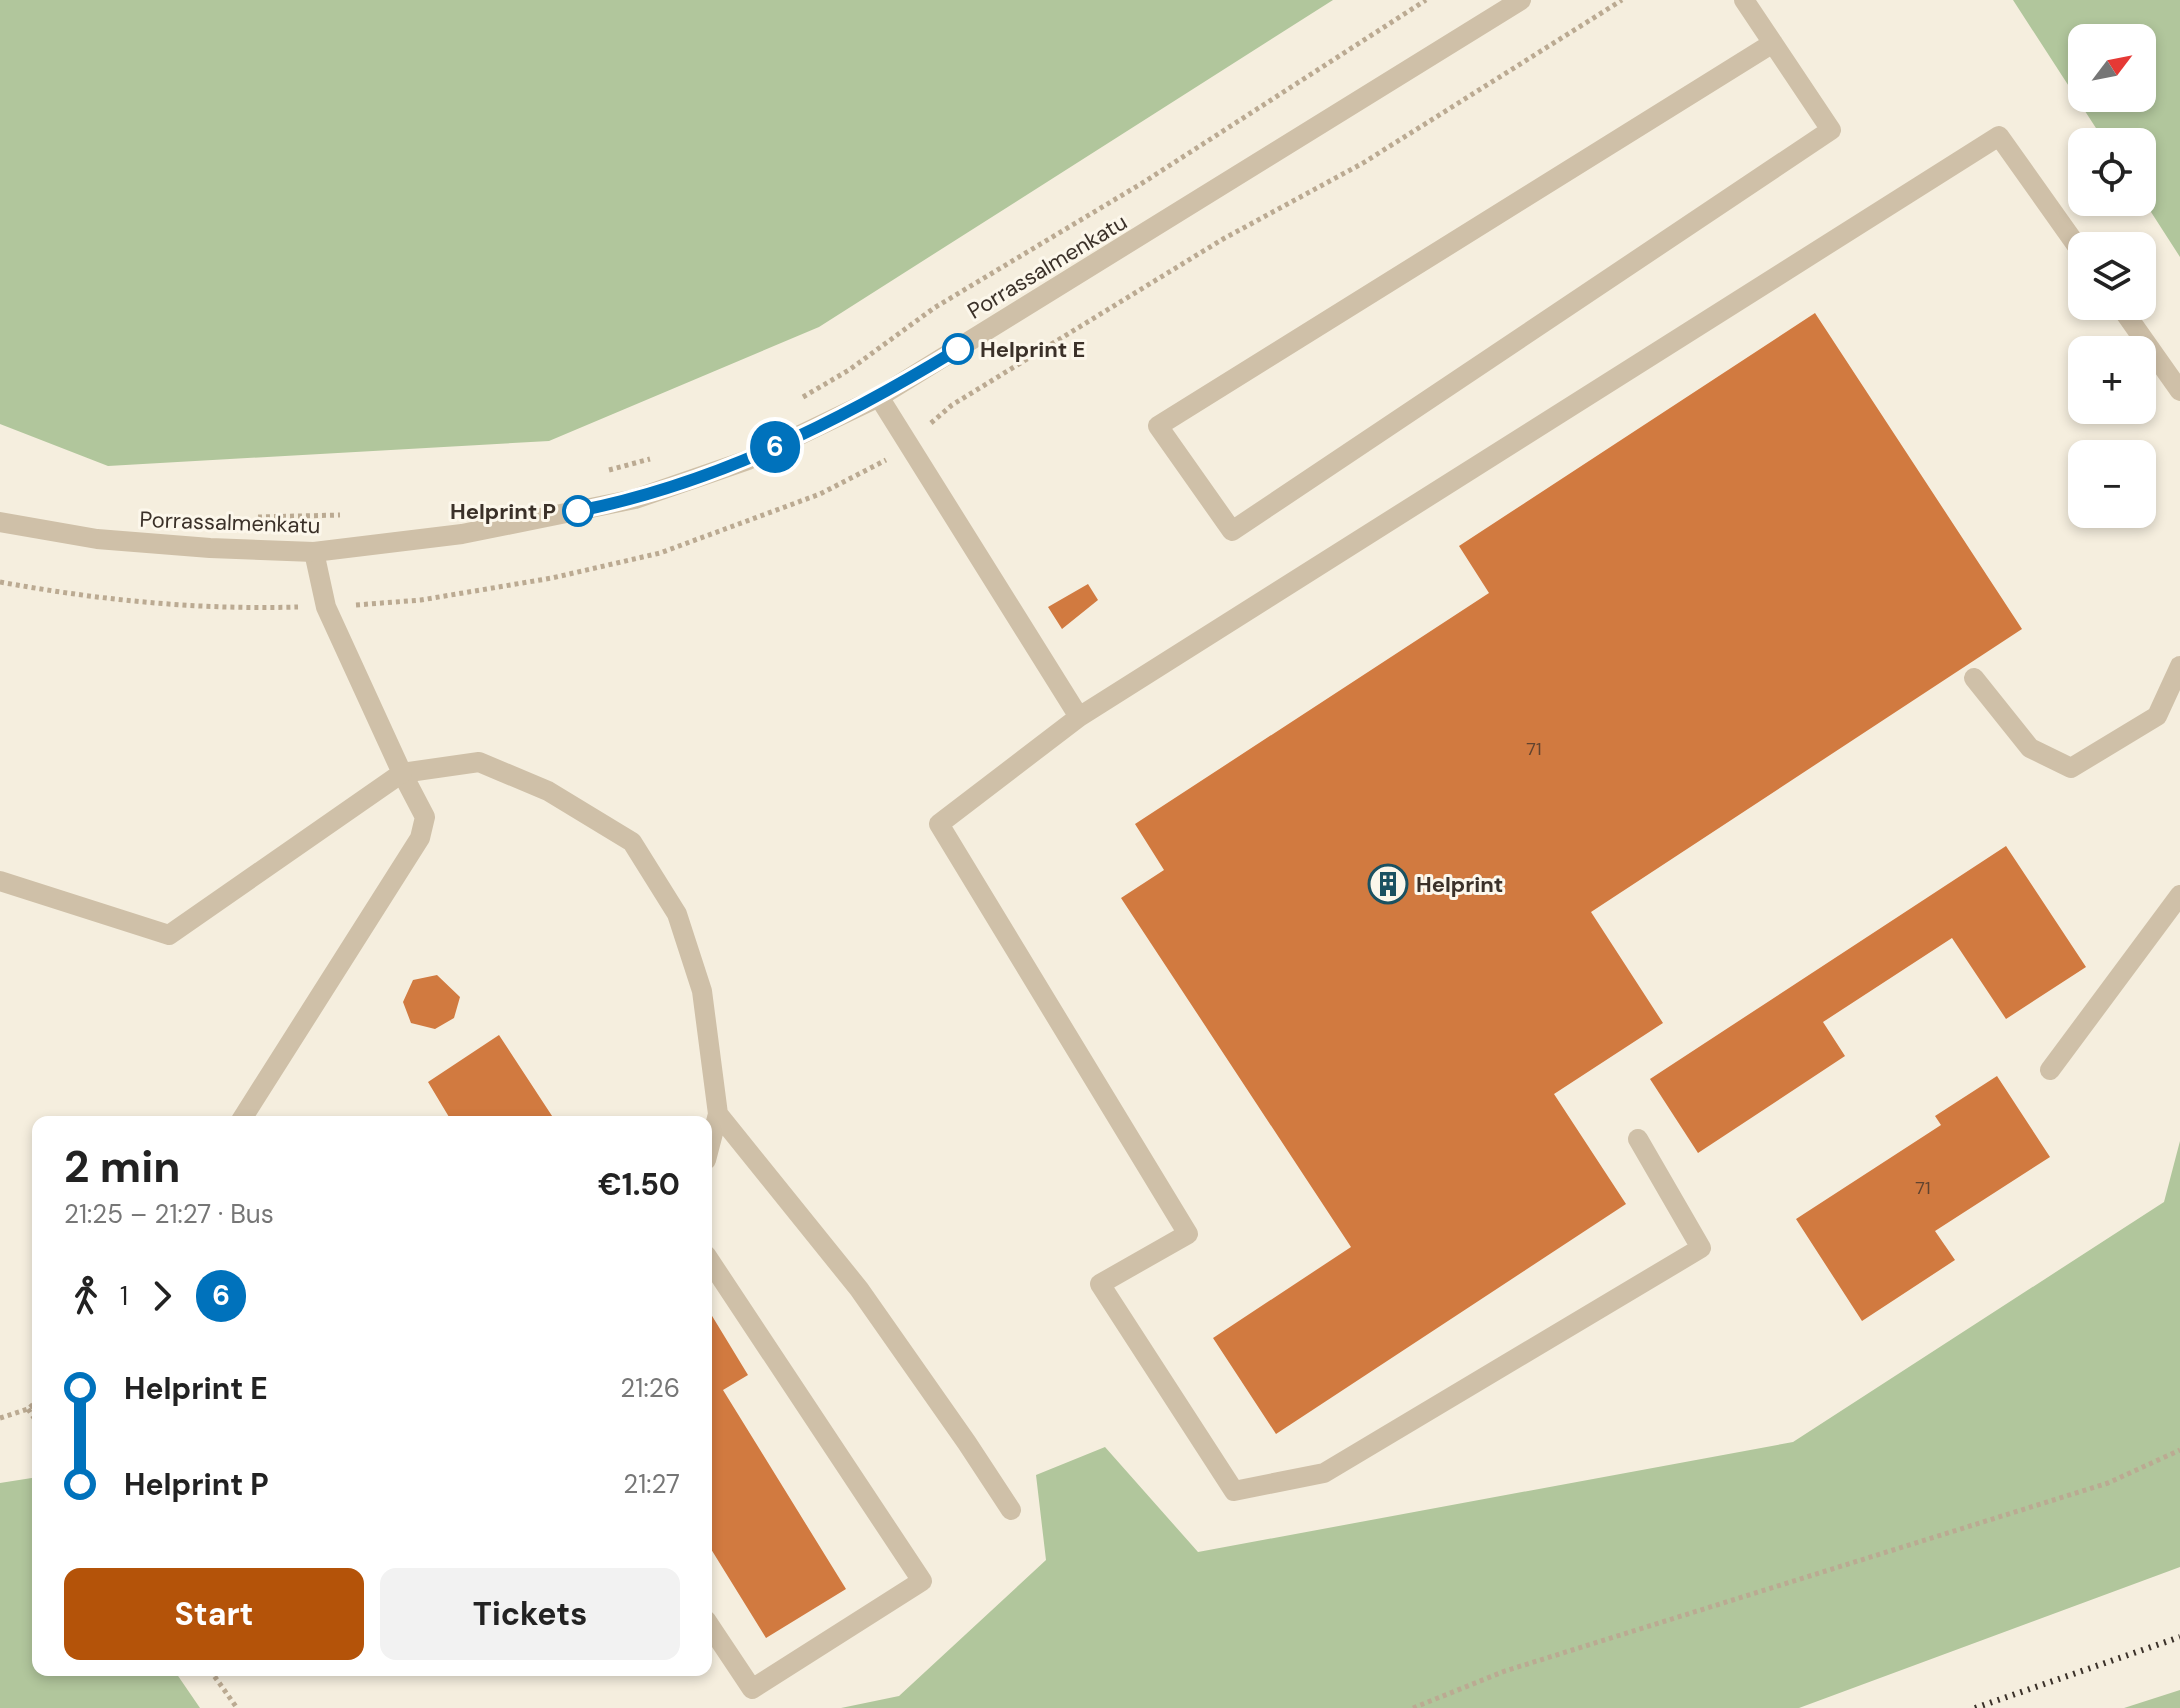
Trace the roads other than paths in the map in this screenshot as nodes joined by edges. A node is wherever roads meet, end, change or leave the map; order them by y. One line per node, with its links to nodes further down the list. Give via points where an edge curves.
1 (1521, 0): 7 (street, Porrassalmenkatu)
2 (1744, 0): 3 (street)
3 (1773, 43): 3 (street, via 1831,130 1232,531 1158,426)
4 (2068, 233): 12 (street, via 1999,136)
5 (2130, 320): 6 (street)
6 (2180, 391)
7 (879, 397): 9 (street, Porrassalmenkatu, via 748,460 635,499 462,534); 12 (street)
8 (0, 522): 9 (street, Porrassalmenkatu, via 97,539)
9 (314, 552): 13 (street, via 326,607)
10 (2180, 666): 11 (street, via 2157,716 2071,768 2030,748)
11 (1974, 678)
12 (1079, 717): 20 (street, via 939,824 1188,1234 1100,1284 1234,1491 1324,1473 1701,1248)
13 (402, 773): 14 (street, via 169,935); 17 (street, via 479,762 548,791 632,842 677,914 702,991); 18 (street, via 425,817 420,838)
14 (0, 881)
15 (2180, 895): 16 (street)
16 (2050, 1070)
17 (718, 1114): 19 (street); 22 (street, via 859,1289)
18 (244, 1116)
19 (712, 1137)
20 (1638, 1139)
21 (712, 1264): 23 (street, via 922,1581 752,1689)
22 (1011, 1510)
23 (712, 1629)

